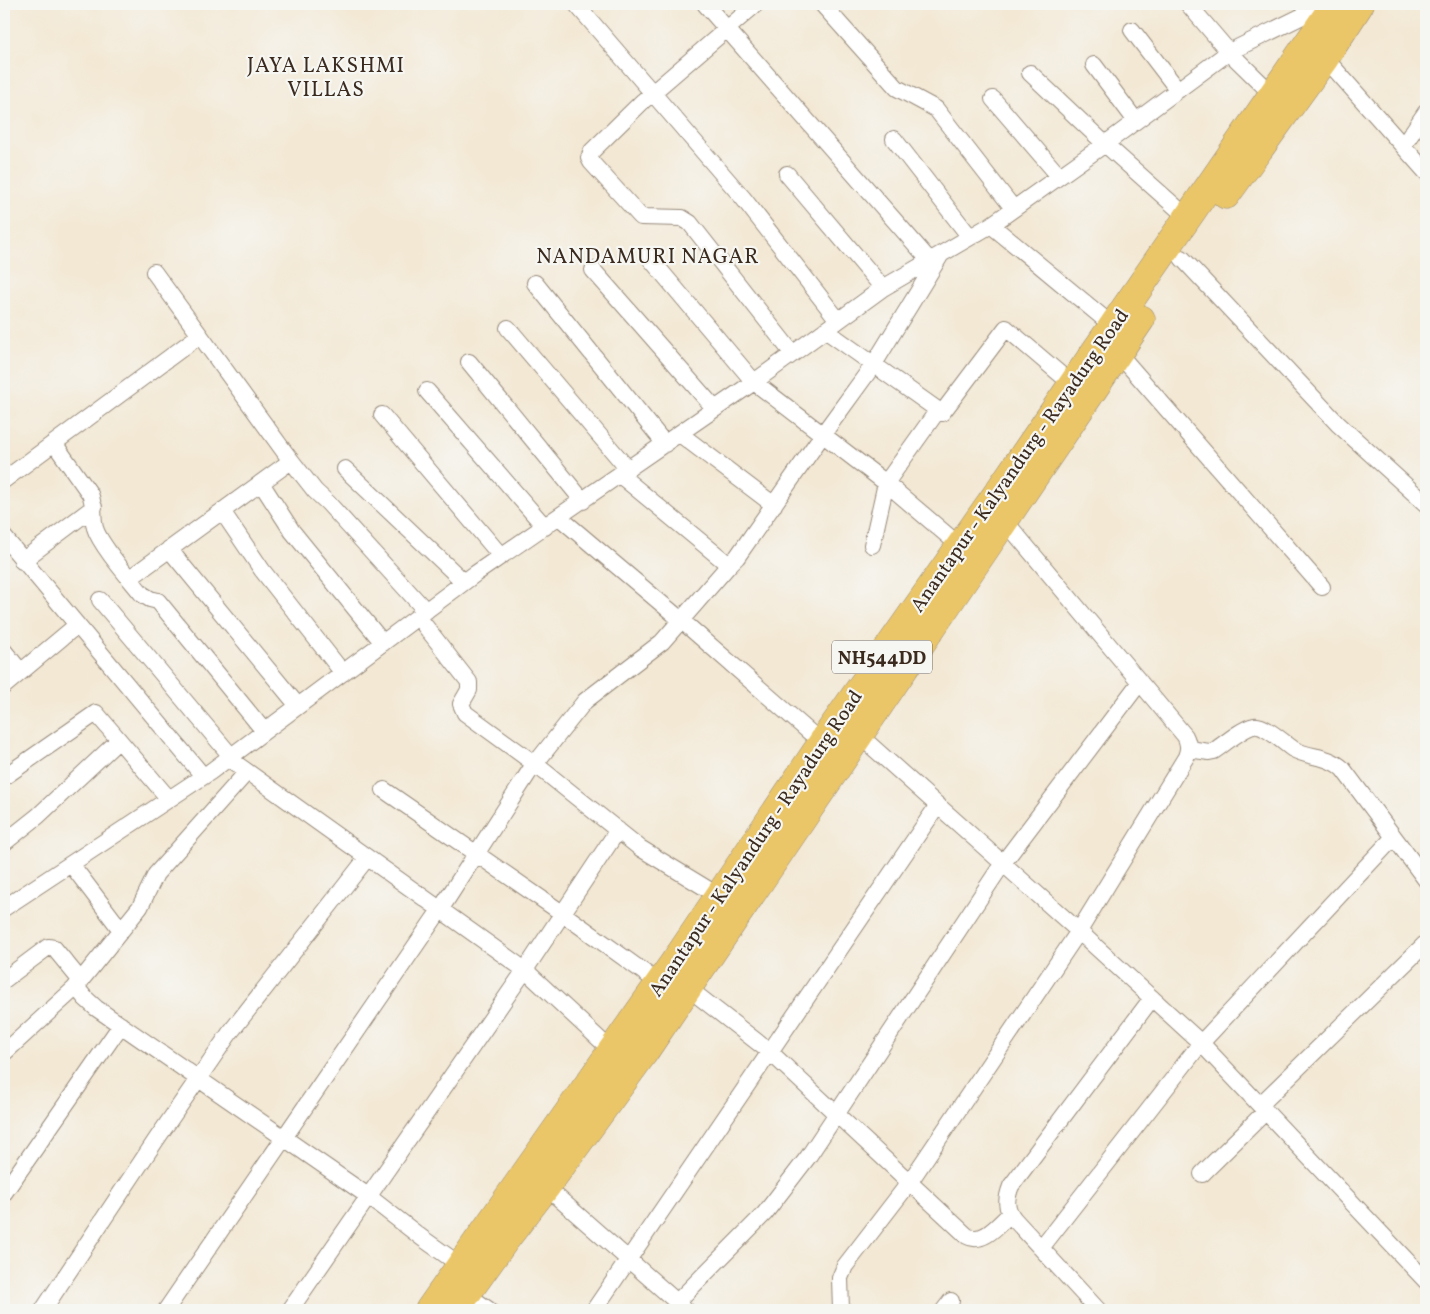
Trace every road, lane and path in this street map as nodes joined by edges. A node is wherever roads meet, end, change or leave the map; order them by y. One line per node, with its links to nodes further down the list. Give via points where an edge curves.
1 (576, 4): 15 (street)
2 (705, 4): 8 (street)
3 (756, 4): 8 (street)
4 (822, 4): 26 (street, via 897,88 936,108)
5 (1188, 4): 10 (street)
6 (1327, 4): 10 (street); 16 (highway, Anantapur - Kalyandurg - Rayadurg Road / NH544DD)
7 (1360, 4): 11 (highway, Anantapur - Kalyandurg - Rayadurg Road / NH544DD)
8 (727, 29): 15 (street); 31 (street)
9 (1132, 30): 14 (street)
10 (1229, 52): 14 (street); 16 (street)
11 (1325, 58): 22 (street); 32 (highway, Anantapur - Kalyandurg - Rayadurg Road / NH544DD)
12 (1094, 65): 19 (street)
13 (1030, 73): 21 (street)
14 (1178, 90): 19 (street)
15 (653, 93): 37 (street, via 743,198); 42 (street, via 592,151 591,162 641,217 682,218 690,223)
16 (1273, 95): 27 (highway, Anantapur - Kalyandurg - Rayadurg Road / NH544DD)
17 (993, 99): 25 (street)
18 (1426, 112): 22 (street)
19 (1136, 121): 21 (street)
20 (894, 139): 29 (street)
21 (1105, 144): 25 (street); 27 (street)
22 (1403, 146): 23 (street)
23 (1426, 172)
24 (787, 174): 36 (street)
25 (1059, 176): 26 (street)
26 (1013, 208): 28 (street)
27 (1188, 218): 38 (highway, Anantapur - Kalyandurg - Rayadurg Road / NH544DD)
28 (991, 225): 29 (street); 38 (street)
29 (970, 237): 31 (street)
30 (648, 256): 45 (street)
31 (935, 258): 36 (street); 44 (street)
32 (1182, 258): 41 (highway, Anantapur - Kalyandurg - Rayadurg Road / NH544DD); 62 (street, via 1338,424)
33 (593, 270): 48 (street)
34 (154, 272): 40 (street)
35 (535, 283): 54 (street)
36 (883, 288): 37 (street)
37 (832, 325): 42 (street); 44 (street)
38 (1113, 326): 46 (highway, Anantapur - Kalyandurg - Rayadurg Road / NH544DD)
39 (508, 328): 57 (street)
40 (200, 335): 53 (street); 55 (street)
41 (1118, 353): 66 (highway, Anantapur - Kalyandurg - Rayadurg Road / NH544DD); 78 (street)
42 (793, 354): 45 (street)
43 (469, 362): 61 (street)
44 (874, 364): 49 (street); 52 (street)
45 (754, 382): 48 (street); 52 (street)
46 (1072, 385): 49 (street, via 1006,328 942,413); 66 (highway, Anantapur - Kalyandurg - Rayadurg Road / NH544DD)
47 (427, 391): 68 (street)
48 (715, 409): 51 (street)
49 (938, 410): 60 (street)
50 (382, 415): 73 (street)
51 (680, 434): 54 (street); 63 (street)
52 (823, 434): 60 (street); 63 (street)
53 (54, 444): 58 (street); 64 (street, via 90,494)
54 (665, 444): 57 (street)
55 (291, 461): 59 (street); 80 (street)
56 (344, 469): 77 (street)
57 (624, 472): 61 (street); 75 (street)
58 (4, 480)
59 (261, 483): 65 (street); 83 (street, via 292,531)
60 (886, 483): 70 (street); 71 (street)
61 (583, 500): 67 (street)
62 (1426, 504)
63 (774, 505): 75 (street)
64 (94, 507): 74 (street); 76 (street, via 97,534)
65 (222, 511): 72 (street); 86 (street, via 262,570)
66 (998, 512): 71 (highway, Anantapur - Kalyandurg - Rayadurg Road / NH544DD); 87 (street); 91 (highway, Anantapur - Kalyandurg - Rayadurg Road / NH544DD)
67 (559, 517): 68 (street); 81 (street)
68 (545, 527): 73 (street)
69 (4, 537): 74 (street)
70 (872, 545)
71 (960, 546): 93 (highway, Anantapur - Kalyandurg - Rayadurg Road / NH544DD)
72 (169, 549): 76 (street); 89 (street)
73 (501, 556): 77 (street)
74 (22, 560): 82 (street)
75 (729, 564): 81 (street)
76 (130, 578): 90 (street, via 142,594 158,601)
77 (464, 582): 80 (street)
78 (1322, 587)
79 (100, 600): 95 (street)
80 (422, 614): 83 (street); 96 (street, via 469,682 469,690 461,704 465,713)
81 (681, 620): 93 (street); 96 (street, via 662,642 585,701)
82 (76, 625): 85 (street); 98 (street)
83 (383, 643): 86 (street)
84 (4, 651): 85 (street)
85 (21, 672): 88 (street)
86 (343, 673): 89 (street)
87 (1140, 682): 94 (street, via 1185,736); 108 (street)
88 (4, 686)
89 (298, 706): 90 (street)
90 (264, 731): 95 (street)
91 (859, 735): 102 (street); 122 (highway, Anantapur - Kalyandurg - Rayadurg Road / NH544DD)
92 (119, 740): 99 (street, via 96,713); 101 (street); 105 (street, via 38,816)
93 (822, 744): 111 (highway, Anantapur - Kalyandurg - Rayadurg Road / NH544DD)
94 (1189, 749): 104 (street, via 1214,751 1249,727 1263,728 1302,753 1327,758 1337,764); 116 (street)
95 (229, 757): 97 (street); 98 (street)
96 (535, 764): 103 (street); 106 (street)
97 (247, 772): 107 (street); 115 (street, via 156,874 140,907)
98 (203, 776): 101 (street)
99 (4, 777)
100 (384, 790): 106 (street)
101 (169, 799): 109 (street)
102 (938, 805): 108 (street); 128 (street)
103 (618, 830): 111 (street, via 640,848); 114 (street)
104 (1394, 837): 110 (street); 125 (street)
105 (4, 843)
106 (477, 854): 113 (street); 114 (street)
107 (367, 858): 113 (street); 129 (street, via 229,1034)
108 (1003, 863): 116 (street); 131 (street)
109 (71, 864): 112 (street); 115 (street)
110 (1426, 880)
111 (719, 896): 120 (highway, Anantapur - Kalyandurg - Rayadurg Road / NH544DD)
112 (4, 908)
113 (440, 910): 118 (street); 132 (street)
114 (562, 913): 118 (street); 120 (street)
115 (121, 930): 121 (street)
116 (1079, 931): 123 (street); 134 (street)
117 (1426, 943): 130 (street)
118 (525, 970): 127 (street); 137 (street)
119 (4, 980): 121 (street, via 51,947)
120 (659, 983): 127 (highway, Anantapur - Kalyandurg - Rayadurg Road / NH544DD)
121 (79, 984): 124 (street, via 90,1003); 126 (street)
122 (688, 988): 128 (street); 135 (highway, Anantapur - Kalyandurg - Rayadurg Road / NH544DD)
123 (1152, 998): 125 (street); 138 (street, via 1011,1186 1006,1202)
124 (121, 1025): 129 (street); 136 (street)
125 (1201, 1043): 130 (street); 139 (street)
126 (5, 1048)
127 (611, 1050): 141 (highway, Anantapur - Kalyandurg - Rayadurg Road / NH544DD)
128 (770, 1052): 131 (street); 140 (street)
129 (199, 1078): 132 (street); 145 (street)
130 (1263, 1108): 133 (street); 142 (street)
131 (836, 1116): 134 (street); 144 (street, via 765,1213)
132 (284, 1137): 137 (street); 146 (street)
133 (1202, 1174)
134 (910, 1183): 138 (street, via 972,1239 981,1238); 151 (street, via 842,1272 839,1285)
135 (546, 1187): 140 (street); 143 (highway, Anantapur - Kalyandurg - Rayadurg Road / NH544DD)
136 (4, 1193)
137 (368, 1196): 141 (street); 147 (street)
138 (1010, 1214): 139 (street)
139 (1041, 1248): 152 (street)
140 (630, 1259): 144 (street); 150 (street)
141 (460, 1265): 148 (highway, Anantapur - Kalyandurg - Rayadurg Road / NH544DD)
142 (1426, 1281)
143 (460, 1302): 149 (street)
144 (682, 1306)
145 (43, 1310)
146 (166, 1310)
147 (290, 1310)
148 (429, 1310)
149 (489, 1310)
150 (594, 1310)
151 (841, 1310)
152 (1098, 1310)

